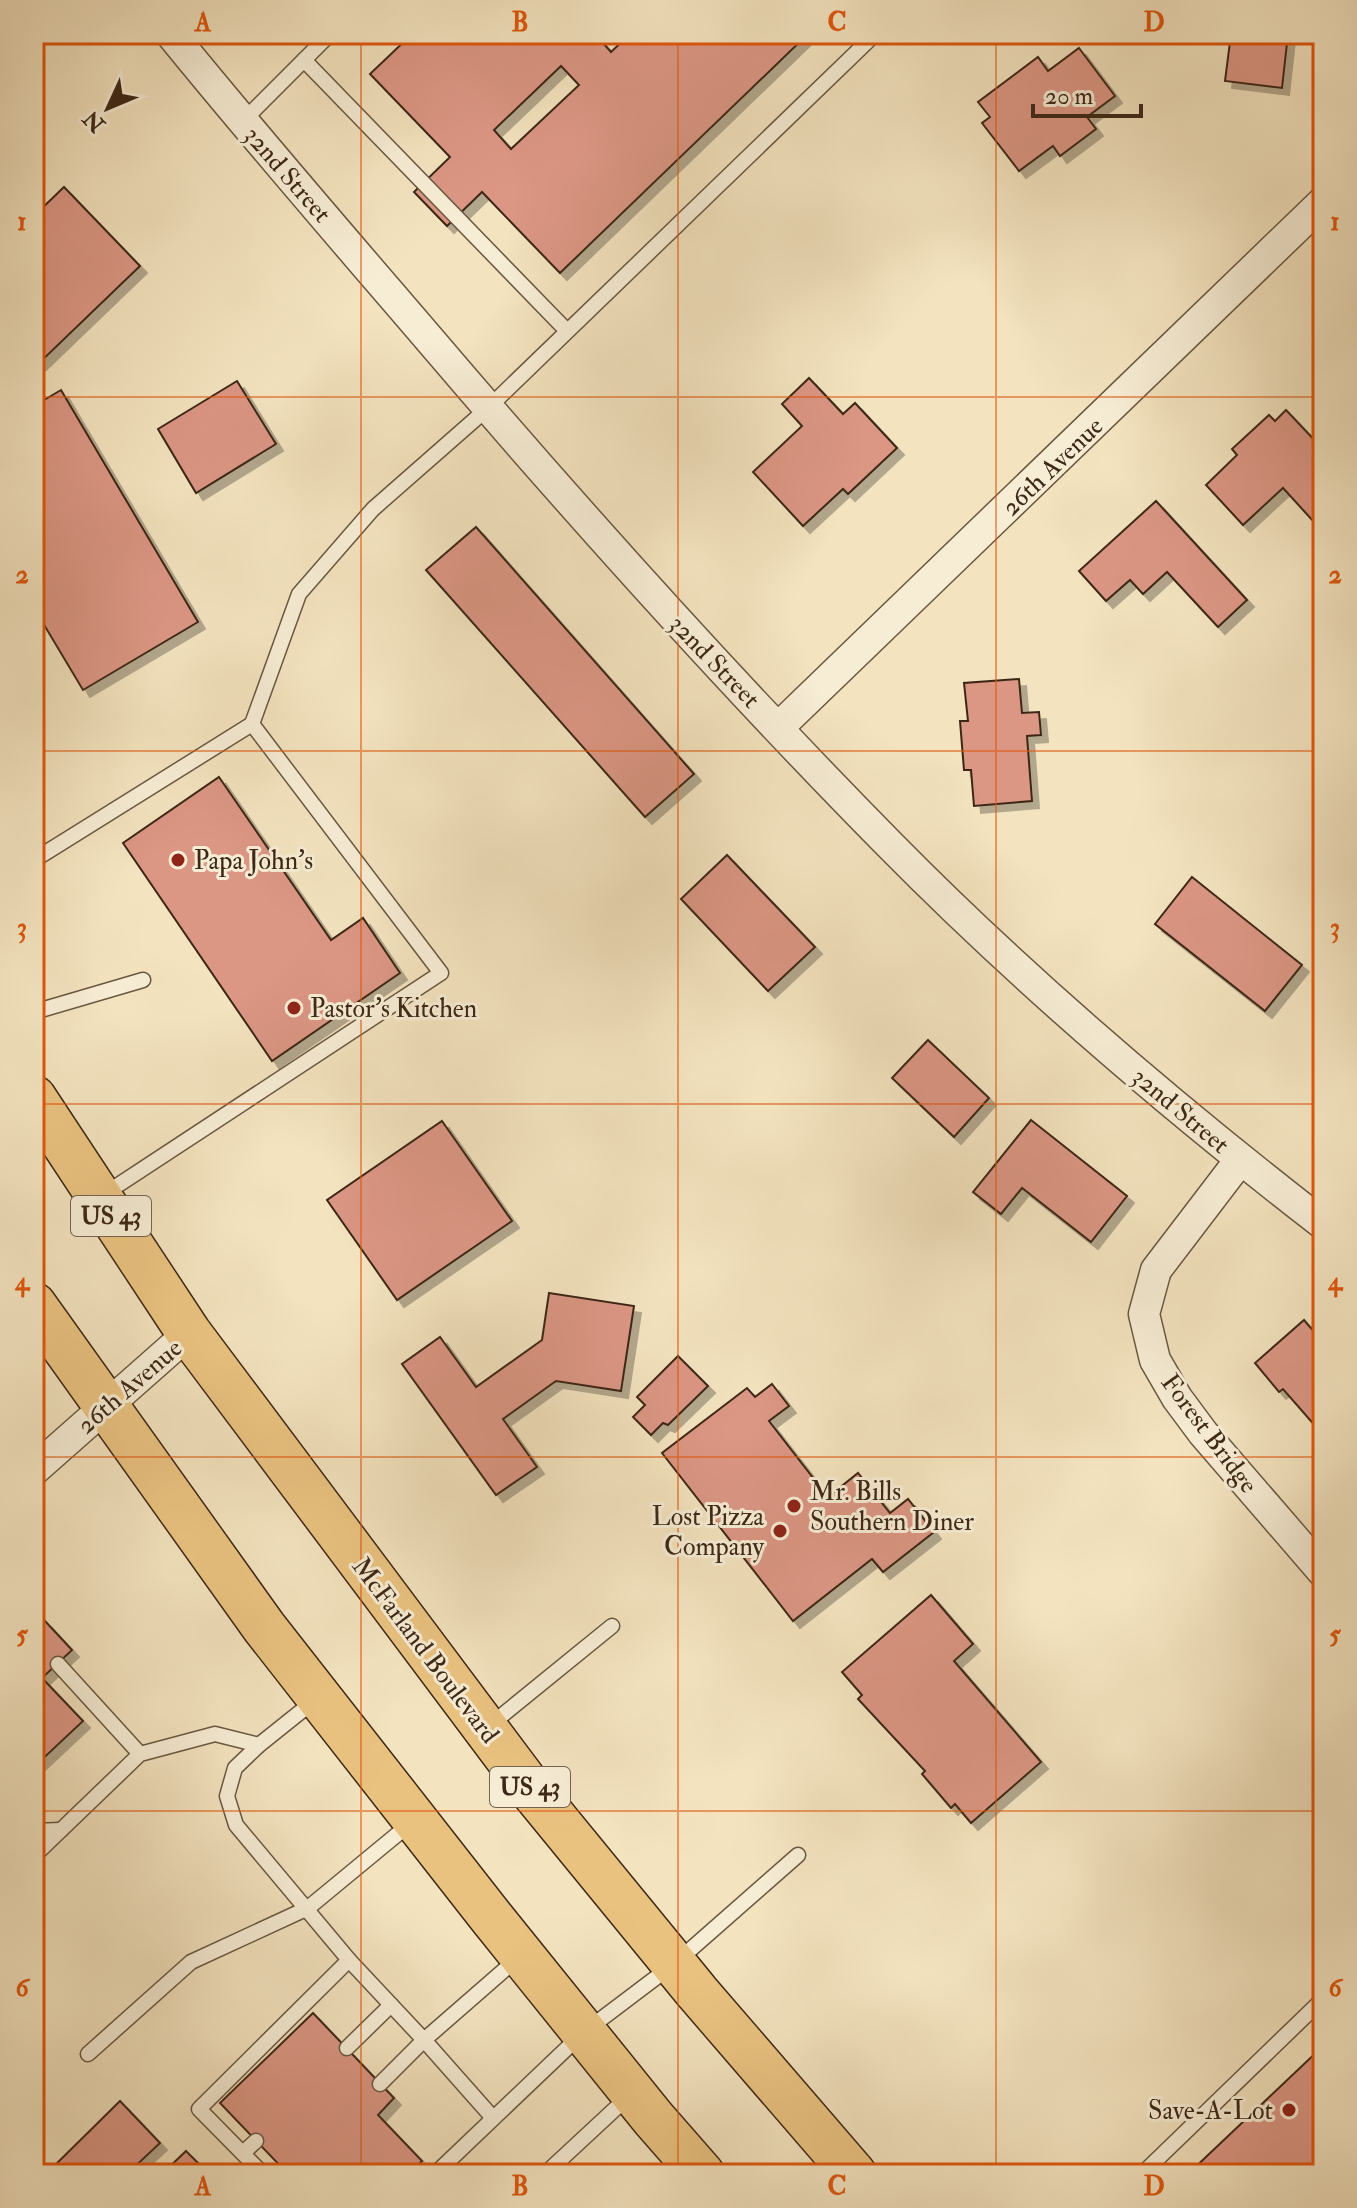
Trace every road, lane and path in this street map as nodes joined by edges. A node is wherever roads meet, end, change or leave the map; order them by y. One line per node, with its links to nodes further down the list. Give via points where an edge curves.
1 (171, 34): 5 (street, 32nd Street)
2 (330, 34): 4 (lane)
3 (861, 34): 7 (lane, via 868,41)
4 (304, 60): 5 (lane); 7 (lane)
5 (243, 121): 8 (street, 32nd Street)
6 (1323, 202): 10 (street, 26th Avenue)
7 (567, 331): 8 (lane)
8 (488, 408): 9 (lane, via 373,509 299,594); 10 (street, 32nd Street, via 669,613)
9 (252, 724): 11 (lane); 16 (lane, via 441,973)
10 (779, 727): 15 (street, 32nd Street, via 891,846 1051,998)
11 (34, 860)
12 (143, 980): 13 (lane)
13 (34, 1012)
14 (34, 1098): 16 (highway, McFarland Boulevard / US 43)
15 (1240, 1160): 17 (street, 32nd Street); 22 (street, Forest Bridge, via 1156,1270 1144,1314 1155,1360 1177,1398)
16 (99, 1198): 19 (highway, McFarland Boulevard / US 43)
17 (1323, 1224)
18 (34, 1305): 20 (highway)
19 (189, 1333): 20 (street, 26th Avenue); 26 (highway, McFarland Boulevard / US 43)
20 (105, 1407): 21 (street, 26th Avenue); 25 (highway)
21 (34, 1470)
22 (1323, 1572)
23 (612, 1626): 26 (lane)
24 (58, 1664): 28 (lane)
25 (319, 1697): 27 (lane); 29 (highway)
26 (486, 1729): 37 (highway, McFarland Boulevard / US 43)
27 (259, 1745): 28 (lane, via 215,1734); 34 (lane, via 235,1768 227,1796 236,1825)
28 (140, 1754): 30 (lane)
29 (415, 1820): 34 (lane); 35 (highway)
30 (61, 1830): 31 (lane); 33 (lane)
31 (34, 1831)
32 (798, 1855): 37 (lane)
33 (34, 1856)
34 (308, 1908): 36 (lane); 43 (lane, via 191,1962)
35 (521, 1955): 40 (highway); 41 (lane)
36 (349, 1960): 39 (lane); 48 (lane, via 199,2109)
37 (674, 1964): 40 (lane); 53 (highway, McFarland Boulevard / US 43)
38 (1323, 1999): 54 (lane)
39 (391, 2005): 41 (lane); 42 (lane)
40 (584, 2032): 45 (highway); 46 (lane)
41 (424, 2040): 44 (lane); 46 (lane)
42 (347, 2048)
43 (88, 2054)
44 (380, 2084)
45 (633, 2093): 51 (lane); 52 (highway)
46 (493, 2118): 50 (lane)
47 (256, 2141): 48 (lane)
48 (243, 2153): 49 (lane)
49 (263, 2174)
50 (435, 2174)
51 (545, 2174)
52 (702, 2174)
53 (854, 2174)
54 (1142, 2174)

